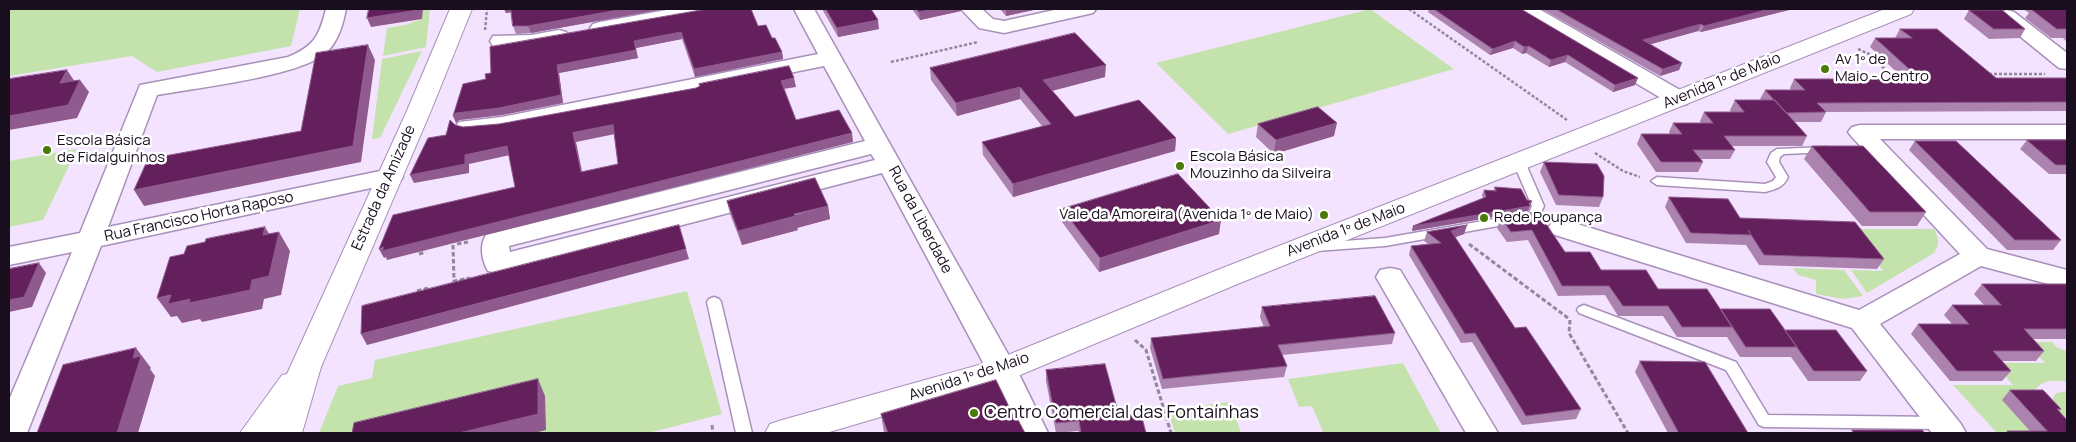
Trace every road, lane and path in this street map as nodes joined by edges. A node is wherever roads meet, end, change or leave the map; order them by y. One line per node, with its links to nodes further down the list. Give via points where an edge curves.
1 (336, 9): 32 (street, via 329,39 320,50 304,59 283,66 153,81)
2 (461, 9): 29 (main road, Estrada da Amizade)
3 (487, 9): 11 (path)
4 (705, 9): 15 (street, via 531,41)
5 (804, 9): 16 (street, Rua da Liberdade)
6 (971, 9): 13 (street, via 980,21)
7 (1086, 9): 13 (street)
8 (1409, 9): 24 (path)
9 (1525, 9): 22 (street)
10 (1903, 9): 14 (main road, Avenida 1º de Maio)
11 (485, 13)
12 (2007, 16): 18 (street)
13 (998, 27): 17 (path, via 978,42)
14 (1832, 37): 19 (path, via 1869,54 1891,74); 22 (main road, Avenida 1º de Maio)
15 (501, 41)
16 (831, 58): 23 (street, via 502,124); 27 (street, Rua da Liberdade)
17 (891, 62)
18 (2067, 62)
19 (1911, 74)
20 (1979, 74): 21 (path)
21 (2048, 74)
22 (1679, 99): 24 (main road, Avenida 1º de Maio)
23 (467, 127)
24 (1572, 131): 28 (main road, Avenida 1º de Maio); 30 (path, via 1623,171)
25 (2067, 132): 38 (street, via 1860,132 1867,150)
26 (1838, 150): 30 (lane, via 1781,151 1773,162 1782,177 1780,182 1765,188)
27 (884, 154): 27 (street, via 495,241 498,264); 50 (street, Rua da Liberdade)
28 (1519, 162): 34 (main road, Avenida 1º de Maio); 34 (lane, via 1538,206 1534,216 1385,242)
29 (390, 177): 32 (street, Rua Francisco Horta Raposo); 49 (main road, Estrada da Amizade)
30 (1657, 181)
31 (1562, 228): 47 (street)
32 (90, 240): 37 (street, Rua Francisco Horta Raposo); 55 (street)
33 (468, 242): 40 (path, via 455,245 454,282)
34 (1298, 249): 48 (main road, Avenida 1º de Maio)
35 (426, 252): 36 (path)
36 (420, 254)
37 (9, 256)
38 (1978, 256): 41 (street); 47 (street)
39 (1390, 277): 63 (street)
40 (470, 278)
41 (2067, 279)
42 (428, 288): 43 (path)
43 (417, 291)
44 (714, 302): 59 (lane)
45 (1584, 310): 52 (lane, via 1731,366 1764,421)
46 (1570, 319): 64 (path, via 1569,333)
47 (1862, 321): 53 (street)
48 (1117, 322): 50 (main road, Avenida 1º de Maio); 62 (path, via 1146,350)
49 (305, 367): 56 (main road); 57 (main road)
50 (1002, 370): 54 (main road, Avenida 1º de Maio); 61 (street, Rua da Liberdade)
51 (712, 425): 58 (path)
52 (1794, 427): 53 (lane)
53 (1946, 428)
54 (817, 429): 60 (main road, Avenida 1º de Maio)
55 (10, 433)
56 (257, 433)
57 (285, 433)
58 (713, 433)
59 (744, 433)
60 (782, 433)
61 (1032, 433)
62 (1171, 433)
63 (1482, 433)
64 (1628, 433)

